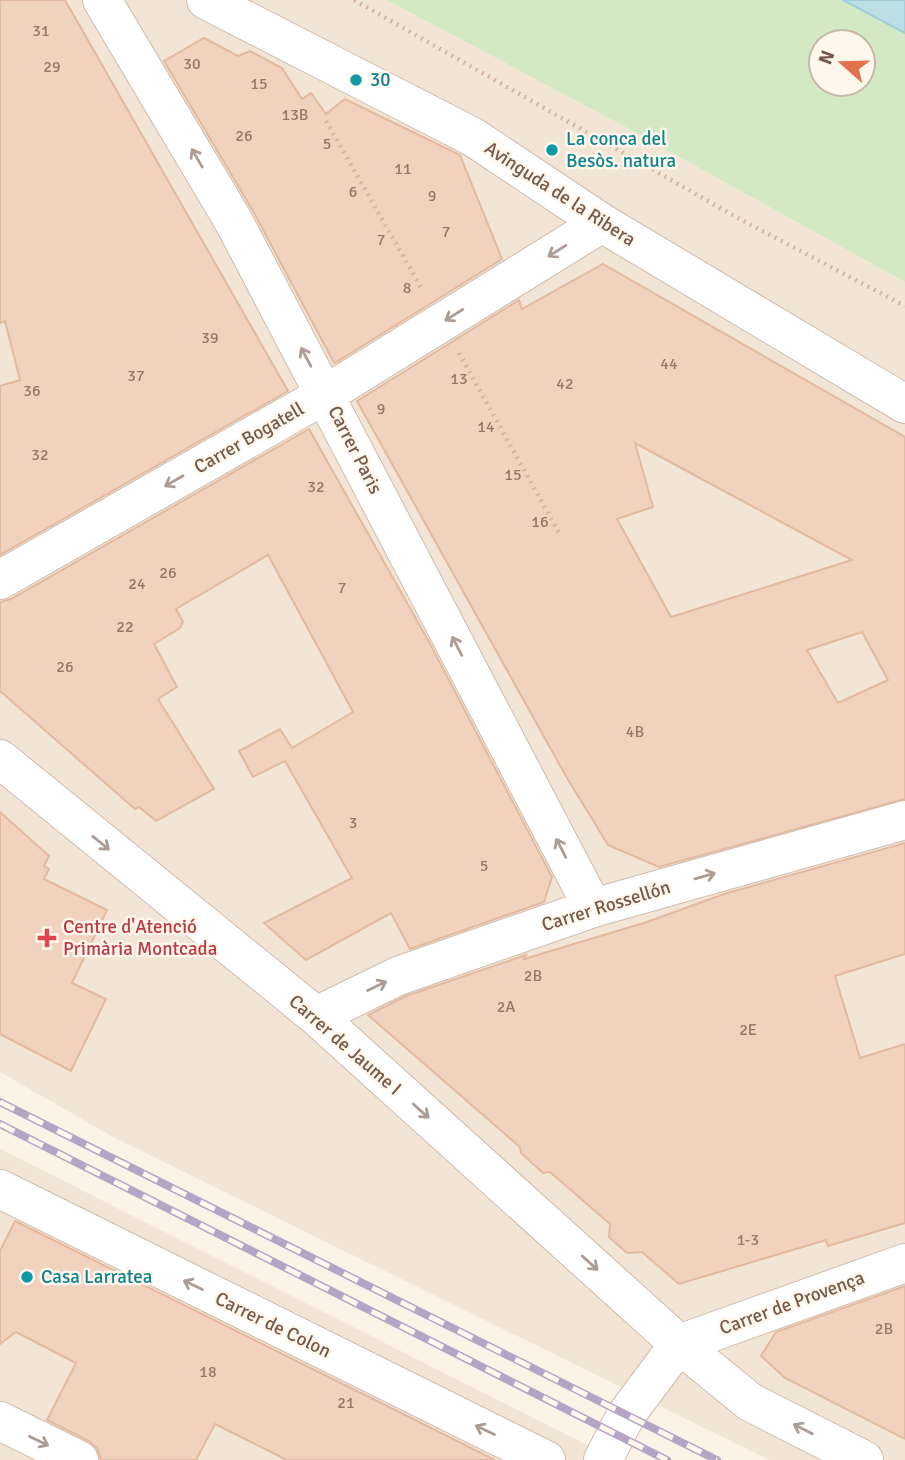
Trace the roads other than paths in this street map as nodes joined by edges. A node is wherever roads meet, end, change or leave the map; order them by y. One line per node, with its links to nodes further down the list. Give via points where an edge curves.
1 (102, 0): 4 (street, Carrer Paris, one-way to 1, via 234,222)
2 (206, 0): 3 (street, Avinguda de la Ribera, via 474,137)
3 (602, 223): 4 (street, Carrer Bogatell, one-way to 4); 5 (street, Avinguda de la Ribera)
4 (326, 394): 6 (street, Carrer Bogatell, one-way to 6); 9 (street, Carrer Paris, one-way to 4)
5 (905, 404)
6 (0, 580)
7 (0, 759): 10 (street, Carrer de Jaume I, one-way to 10)
8 (905, 820): 9 (street, Carrer Rossellón, one-way to 8)
9 (593, 908): 10 (street, Carrer Rossellón, one-way to 9, via 398,976)
10 (316, 1016): 13 (street, Carrer de Jaume I, one-way to 13)
11 (4, 1200): 16 (street, Carrer de Colon, one-way to 11)
12 (905, 1262): 13 (street, Carrer de Provença)
13 (679, 1344): 17 (street, via 626,1415); 18 (street, Carrer de Jaume I, one-way to 13, via 750,1402)
14 (0, 1421): 15 (street, one-way to 15)
15 (79, 1460)
16 (546, 1460)
17 (603, 1460)
18 (863, 1460)

